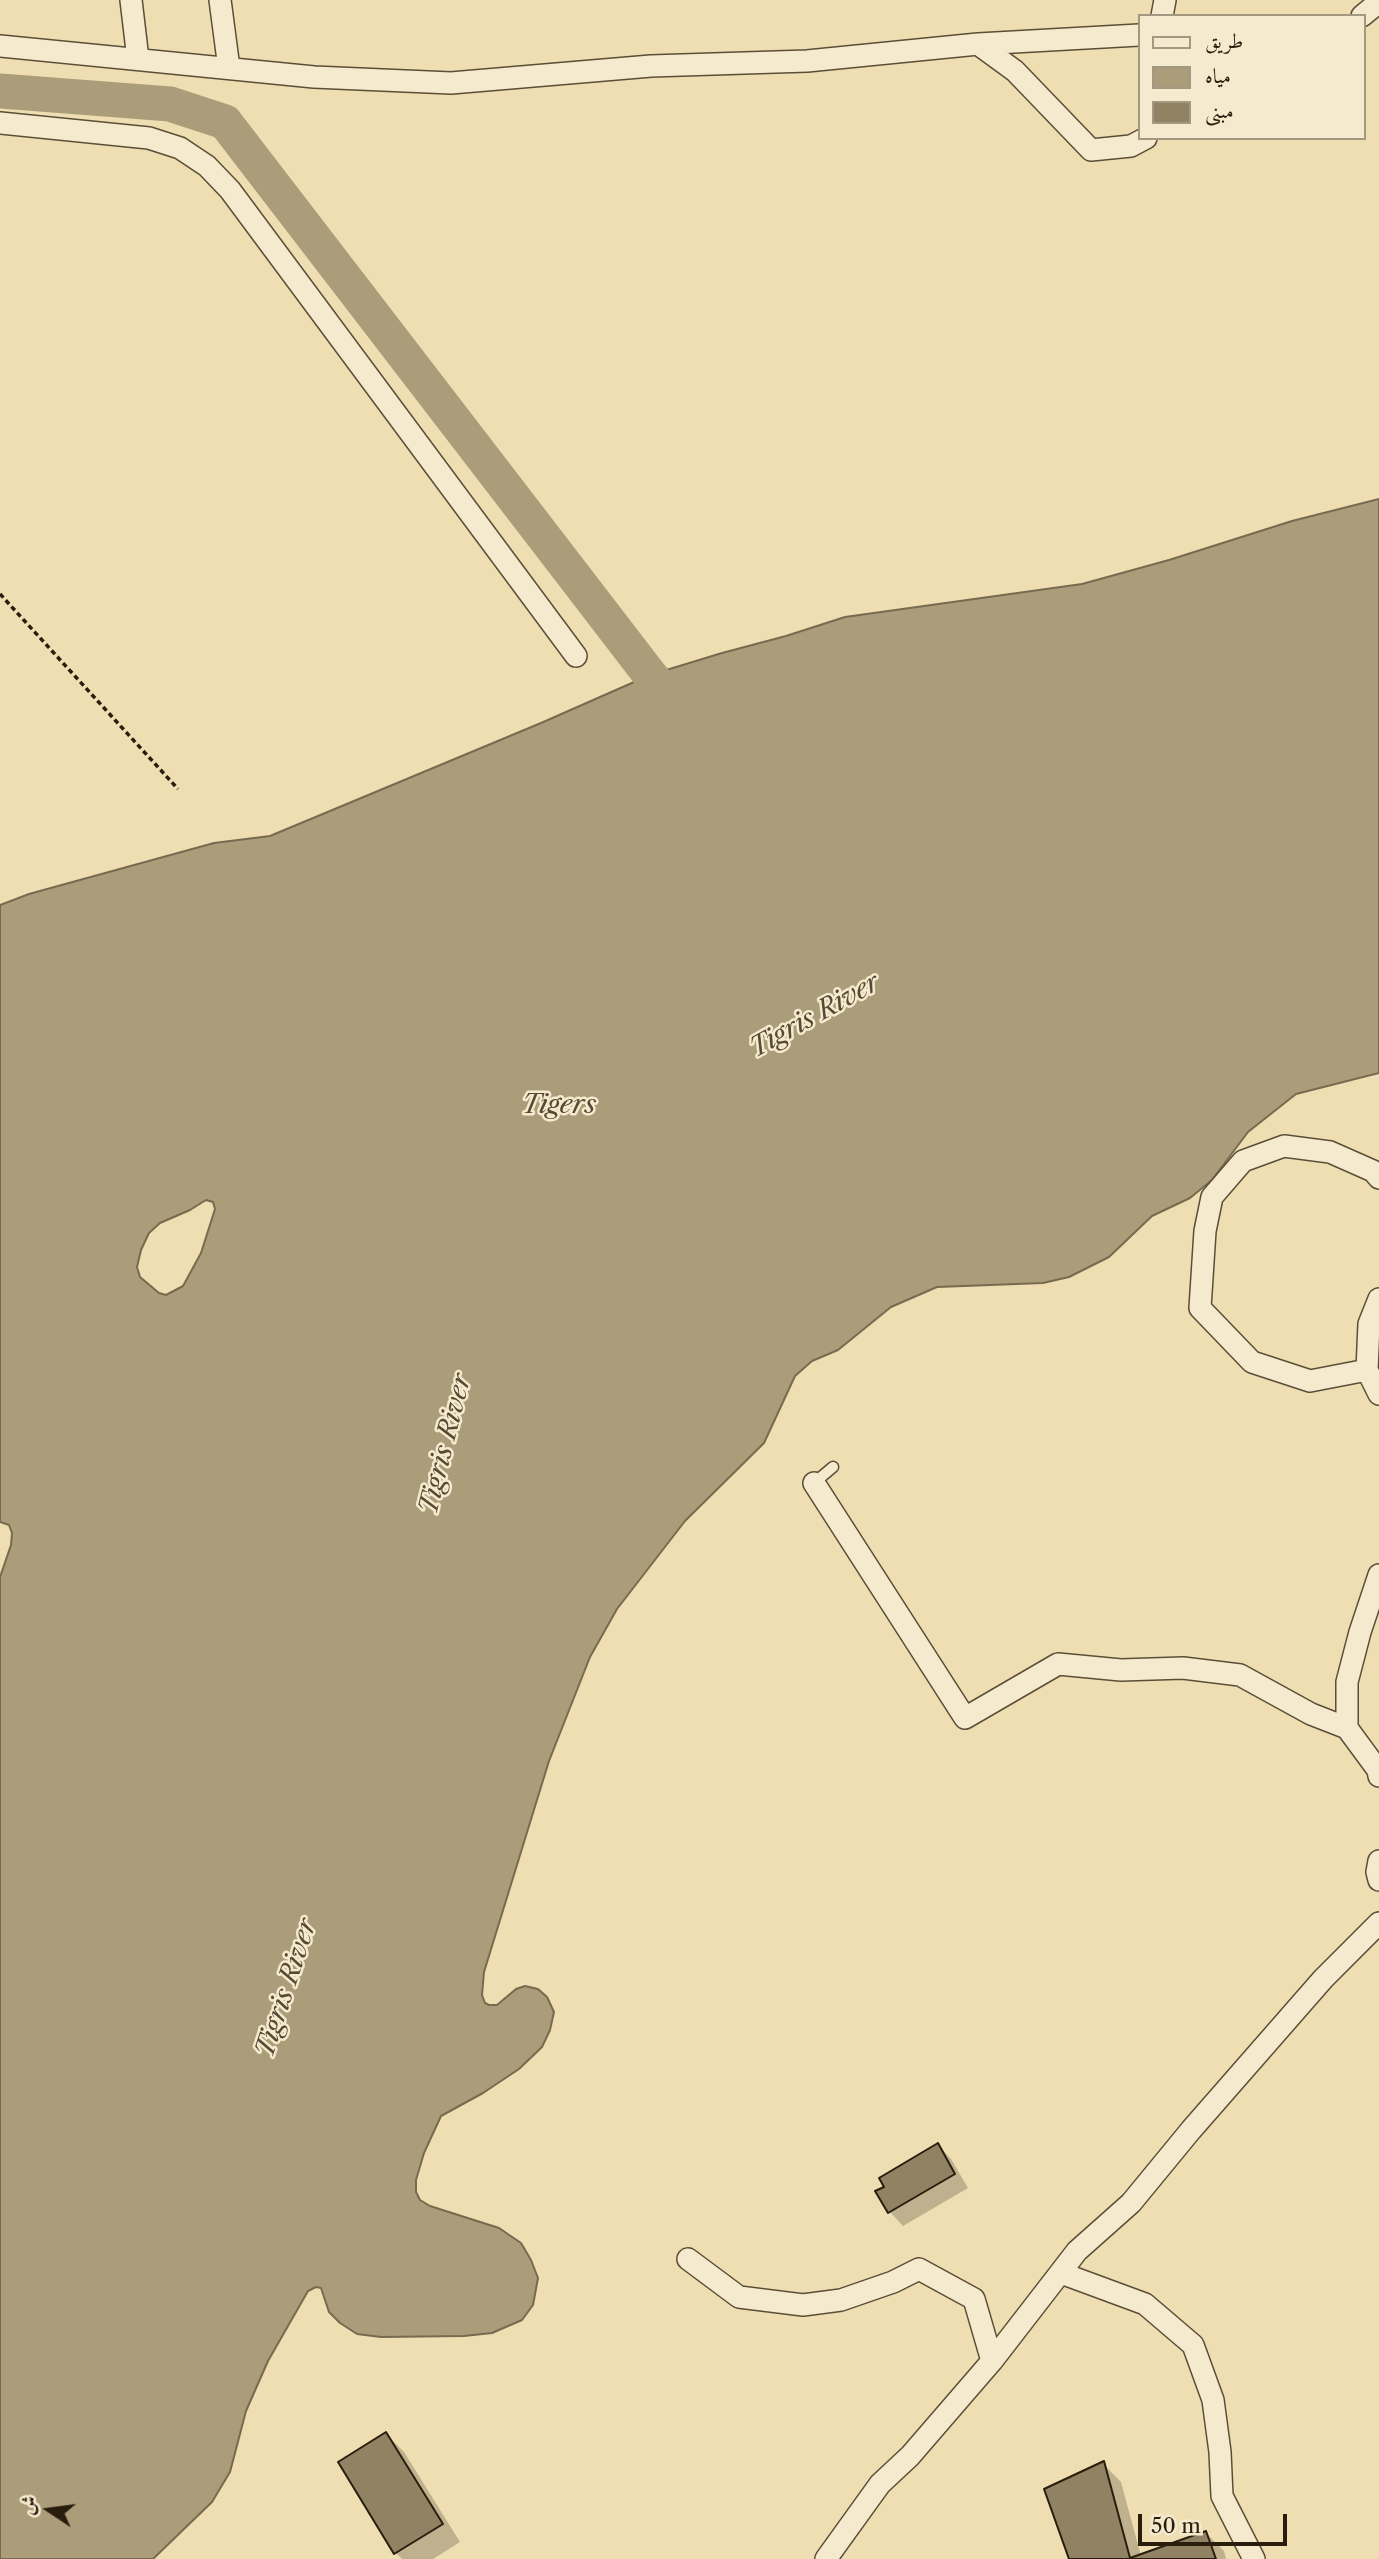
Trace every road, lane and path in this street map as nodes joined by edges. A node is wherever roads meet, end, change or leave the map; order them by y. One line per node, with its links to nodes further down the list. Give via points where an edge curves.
1 (131, 0): 8 (street)
2 (220, 0): 9 (street)
3 (1379, 2): 4 (street)
4 (1364, 14)
5 (1138, 34): 6 (street)
6 (978, 44): 9 (street, via 807,61 651,66 452,83); 11 (street, via 1016,71 1091,150 1131,146)
7 (0, 46): 8 (street)
8 (138, 59): 9 (street)
9 (229, 68)
10 (0, 123): 13 (street, via 149,138 180,148 207,166 238,201)
11 (1142, 140)
12 (0, 594): 14 (path)
13 (576, 656)
14 (178, 789)
15 (1379, 1178): 17 (street, via 1330,1152 1284,1146 1243,1161 1212,1197 1200,1308 1252,1362 1310,1381)
16 (1379, 1299): 17 (street, via 1369,1324)
17 (1367, 1370): 18 (street)
18 (1379, 1394)
19 (833, 1467): 20 (lane)
20 (814, 1483): 22 (street, via 965,1718 1058,1664 1121,1671 1183,1668 1240,1675)
21 (1379, 1575): 22 (street, via 1347,1682)
22 (1347, 1728): 23 (street)
23 (1379, 1776)
24 (1379, 1861): 25 (street)
25 (1379, 1880)
26 (1379, 1923): 28 (street, via 1323,1979 1131,2203)
27 (688, 2259): 29 (street, via 739,2297 803,2305 841,2300 919,2269 974,2300)
28 (1060, 2273): 29 (street); 31 (street, via 1145,2304 1193,2345 1213,2400 1222,2496)
29 (992, 2361): 30 (street, via 880,2484)
30 (826, 2559)
31 (1254, 2559)

